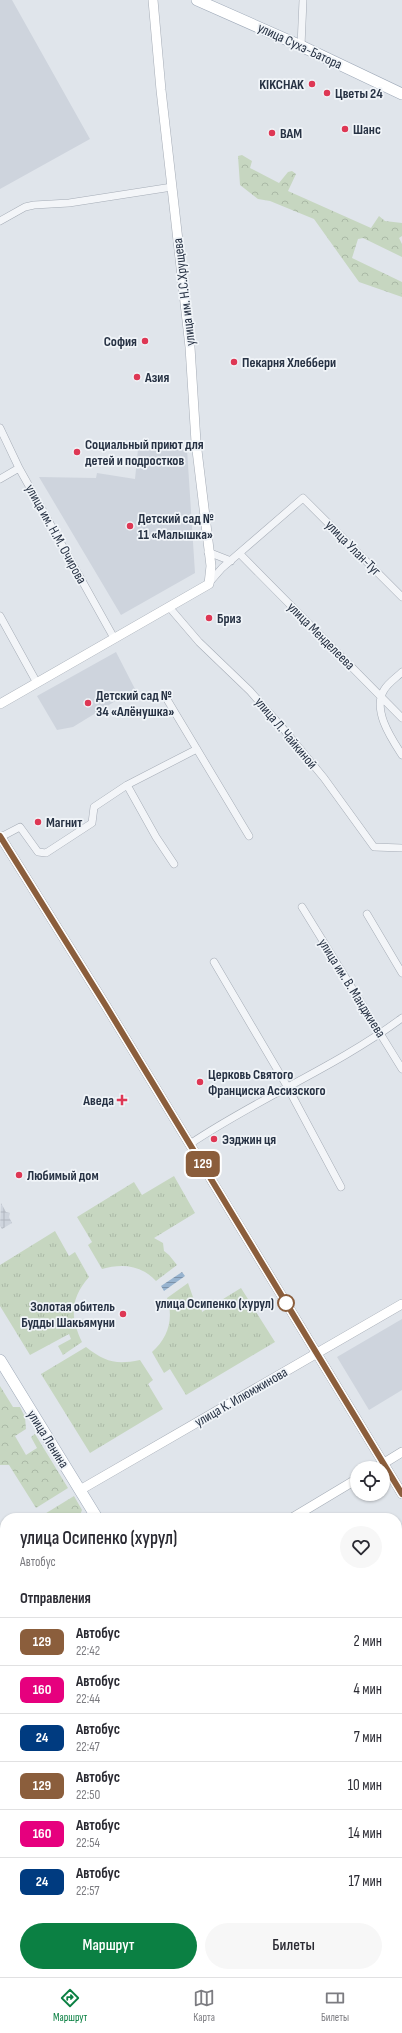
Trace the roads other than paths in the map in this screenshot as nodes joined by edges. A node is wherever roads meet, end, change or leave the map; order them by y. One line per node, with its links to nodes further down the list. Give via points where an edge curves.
1 (153, 0): 6 (main road, улица им. Н.С.Хрущева)
2 (197, 0): 4 (main road, улица Сухэ-Батора)
3 (303, 0): 4 (street)
4 (302, 46): 5 (main road, улица Сухэ-Батора)
5 (402, 94)
6 (172, 187): 7 (street, via 69,203 34,205 25,207); 11 (main road, улица им. Н.С.Хрущева, via 191,357 196,442)
7 (0, 221)
8 (0, 428): 9 (street, улица им. Н.М. Очирова)
9 (19, 468): 10 (street); 18 (street, улица им. Н.М. Очирова)
10 (0, 479)
11 (208, 552): 13 (street); 14 (main road, улица им. Н.С.Хрущева)
12 (240, 554): 13 (street); 15 (street, улица Улан-Туг, via 303,498); 21 (street, улица Менделеева)
13 (231, 561): 14 (street)
14 (209, 584): 16 (main road)
15 (402, 597)
16 (169, 606): 18 (main road); 30 (street, улица Л. Чайкиной, via 199,642 250,691 291,738 324,778 374,847)
17 (0, 616): 20 (street)
18 (114, 638): 20 (main road)
19 (402, 672): 21 (street, via 384,690)
20 (37, 683): 23 (main road)
21 (382, 698): 24 (street, улица Менделеева); 26 (street, via 380,702 383,720)
22 (168, 701): 25 (street)
23 (0, 704)
24 (402, 718)
25 (197, 749): 27 (street); 29 (street)
26 (402, 755)
27 (127, 784): 28 (street, via 94,807 92,823 46,853 38,852 20,828); 31 (street)
28 (0, 836): 40 (main road)
29 (249, 836)
30 (402, 848)
31 (174, 864)
32 (302, 907): 37 (street, улица им. В. Манджиева)
33 (367, 914): 35 (street)
34 (214, 962): 39 (street)
35 (402, 973)
36 (402, 1018): 37 (street)
37 (380, 1035): 38 (street, улица им. В. Манджиева); 39 (street)
38 (402, 1069)
39 (287, 1086): 40 (street); 41 (street)
40 (190, 1144): 43 (main road)
41 (341, 1187)
42 (402, 1304): 43 (main road, улица К. Илюмжинова)
43 (317, 1352): 46 (main road); 50 (main road, улица К. Илюмжинова)
44 (0, 1360): 50 (main road, улица Ленина)
45 (402, 1452): 47 (main road)
46 (377, 1461)
47 (388, 1461)
48 (390, 1479): 51 (main road)
49 (350, 1483): 53 (main road)
50 (80, 1490): 52 (main road, улица Ленина)
51 (402, 1494)
52 (94, 1513)
53 (300, 1513)

